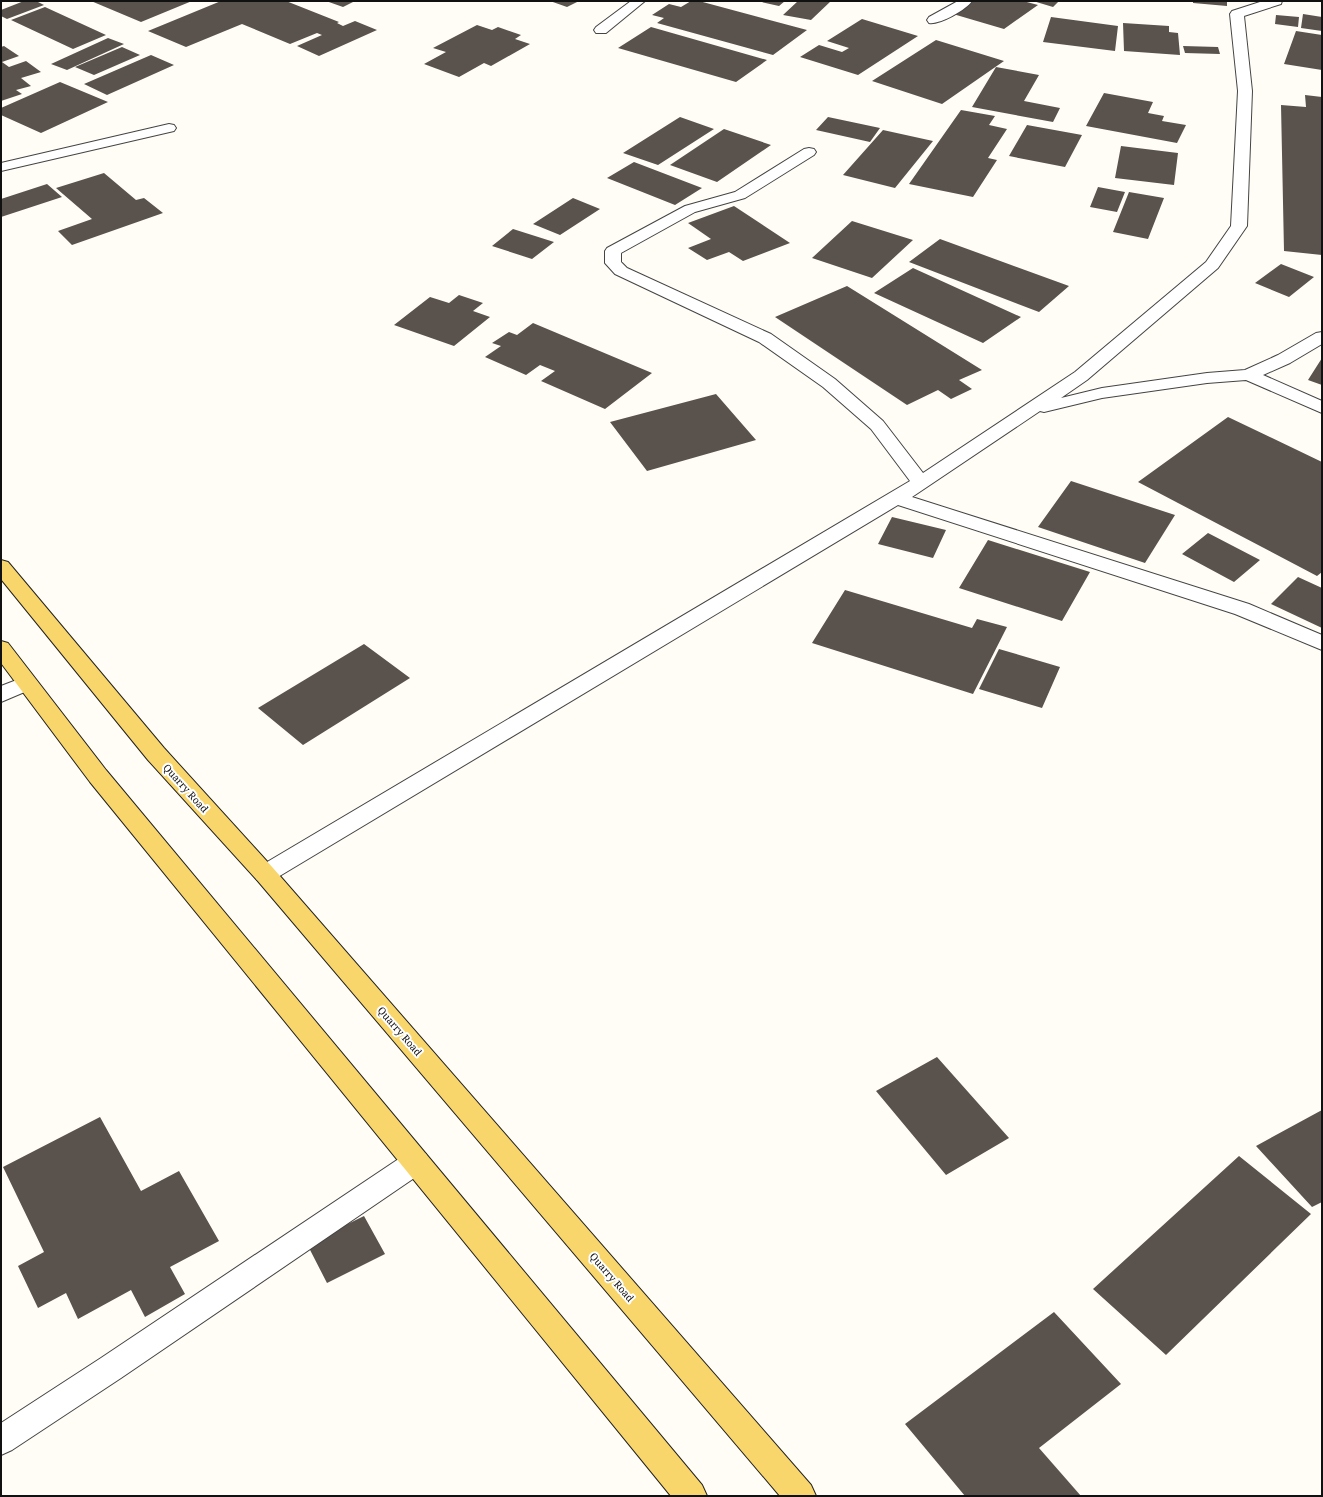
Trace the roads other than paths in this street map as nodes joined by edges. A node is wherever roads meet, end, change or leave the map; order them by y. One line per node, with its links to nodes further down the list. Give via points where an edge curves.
1 (639, 1): 5 (street)
2 (966, 1): 4 (street)
3 (1276, 1): 12 (street, via 1237,14 1245,92 1239,226 1212,265 1081,376)
4 (934, 20)
5 (601, 30)
6 (169, 128): 8 (street)
7 (809, 152): 13 (street, via 740,194 690,209 613,251 613,263 622,271 765,338 829,382 877,426)
8 (1, 166)
9 (1322, 337): 10 (street, via 1284,359)
10 (1248, 375): 11 (street); 12 (street, via 1207,378 1102,393)
11 (1322, 408)
12 (1030, 411): 13 (street)
13 (921, 483): 14 (street)
14 (897, 498): 16 (street, via 1242,609); 20 (street)
15 (1, 566): 20 (main road, Quarry Road, via 156,754)
16 (1322, 643)
17 (1, 648): 18 (main road)
18 (27, 683): 19 (street); 21 (main road, via 103,782)
19 (1, 695)
20 (265, 874): 24 (main road, Quarry Road)
21 (416, 1162): 22 (street); 23 (main road)
22 (1, 1440)
23 (691, 1496)
24 (800, 1496)

